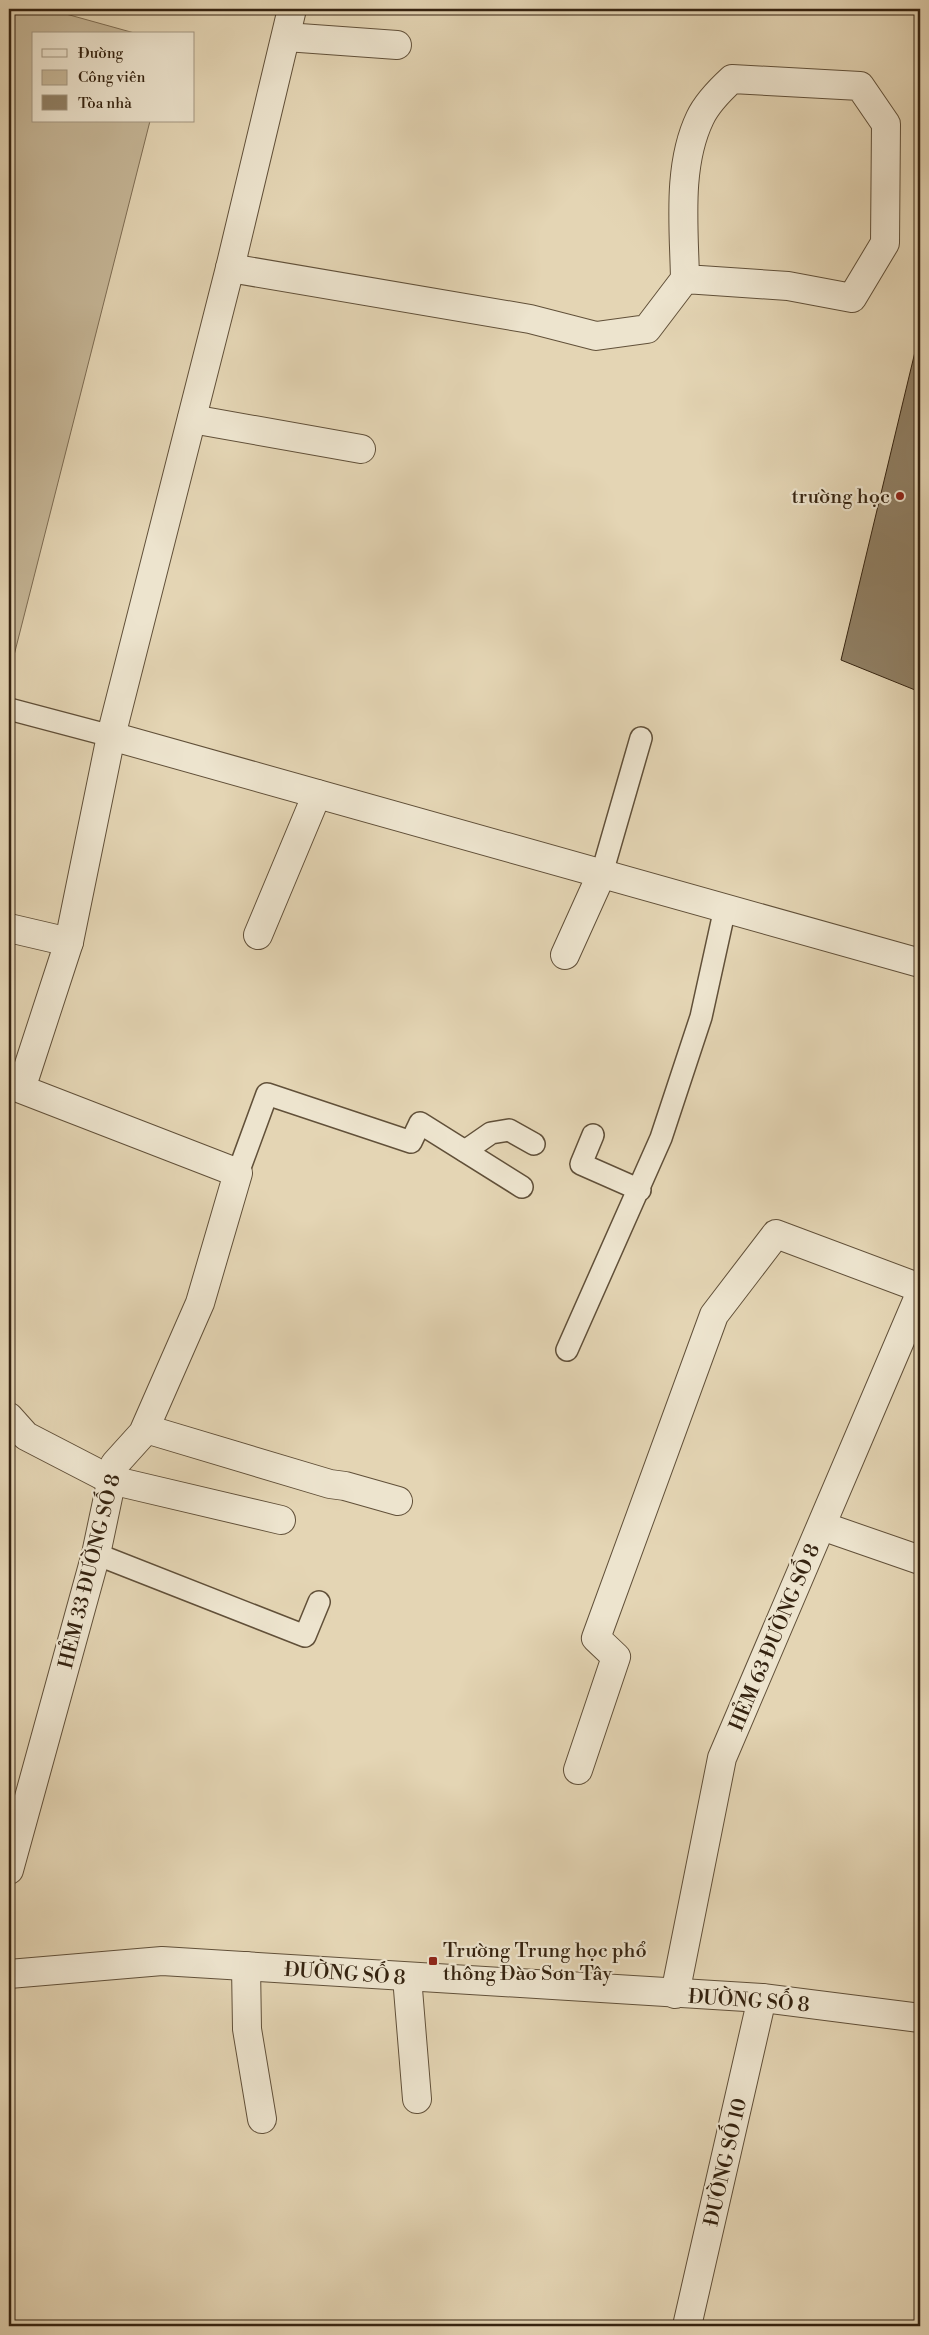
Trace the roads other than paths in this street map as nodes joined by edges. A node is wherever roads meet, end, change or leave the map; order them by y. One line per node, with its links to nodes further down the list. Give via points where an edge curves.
1 (292, 9): 2 (street)
2 (286, 37): 3 (street); 4 (street)
3 (397, 45)
4 (230, 268): 5 (street, via 530,319 596,336 647,329); 6 (street)
5 (685, 279): 5 (street, via 788,286 852,298 886,243 886,124 860,86 732,79 718,92 700,117 691,145 685,181)
6 (192, 419): 7 (street); 9 (street)
7 (361, 449)
8 (9, 709): 9 (lane)
9 (111, 736): 11 (street); 16 (street)
10 (641, 738): 12 (lane)
11 (317, 794): 12 (street); 15 (street)
12 (602, 873): 13 (street); 17 (street)
13 (725, 908): 18 (street); 25 (lane, via 701,1017 661,1138)
14 (9, 928): 16 (street)
15 (258, 935)
16 (70, 942): 19 (street)
17 (565, 955)
18 (920, 963)
19 (15, 1087): 23 (street)
20 (593, 1135): 25 (lane, via 581,1164)
21 (534, 1144): 22 (lane, via 509,1130 491,1133)
22 (465, 1151): 23 (lane, via 420,1122 411,1142 267,1094); 24 (lane)
23 (238, 1173): 30 (street, HẺM 33 ĐƯỜNG SỐ 8, via 200,1303)
24 (522, 1187)
25 (640, 1190): 28 (lane)
26 (920, 1288): 38 (street, via 776,1234 714,1315 596,1638 616,1657)
27 (920, 1294): 34 (street, HẺM 63 ĐƯỜNG SỐ 8)
28 (567, 1350)
29 (9, 1417): 31 (street, via 26,1436)
30 (146, 1429): 31 (street, HẺM 33 ĐƯỜNG SỐ 8, via 115,1464); 32 (street)
31 (111, 1480): 33 (street); 35 (street, HẺM 33 ĐƯỜNG SỐ 8)
32 (398, 1501)
33 (280, 1520)
34 (822, 1526): 36 (street); 43 (street, HẺM 63 ĐƯỜNG SỐ 8, via 722,1758)
35 (96, 1554): 37 (lane, via 306,1636); 39 (street, HẺM 33 ĐƯỜNG SỐ 8)
36 (920, 1560)
37 (319, 1602)
38 (578, 1770)
39 (9, 1870)
40 (246, 1966): 41 (street, ĐƯỜNG SỐ 8, via 162,1961); 42 (street, ĐƯỜNG SỐ 8); 47 (street, via 247,2029)
41 (9, 1974)
42 (407, 1977): 43 (street, ĐƯỜNG SỐ 8); 46 (street)
43 (675, 1994): 44 (street, ĐƯỜNG SỐ 8)
44 (762, 1998): 45 (street, ĐƯỜNG SỐ 8); 48 (street, ĐƯỜNG SỐ 10)
45 (920, 2018)
46 (417, 2099)
47 (262, 2119)
48 (687, 2326)

